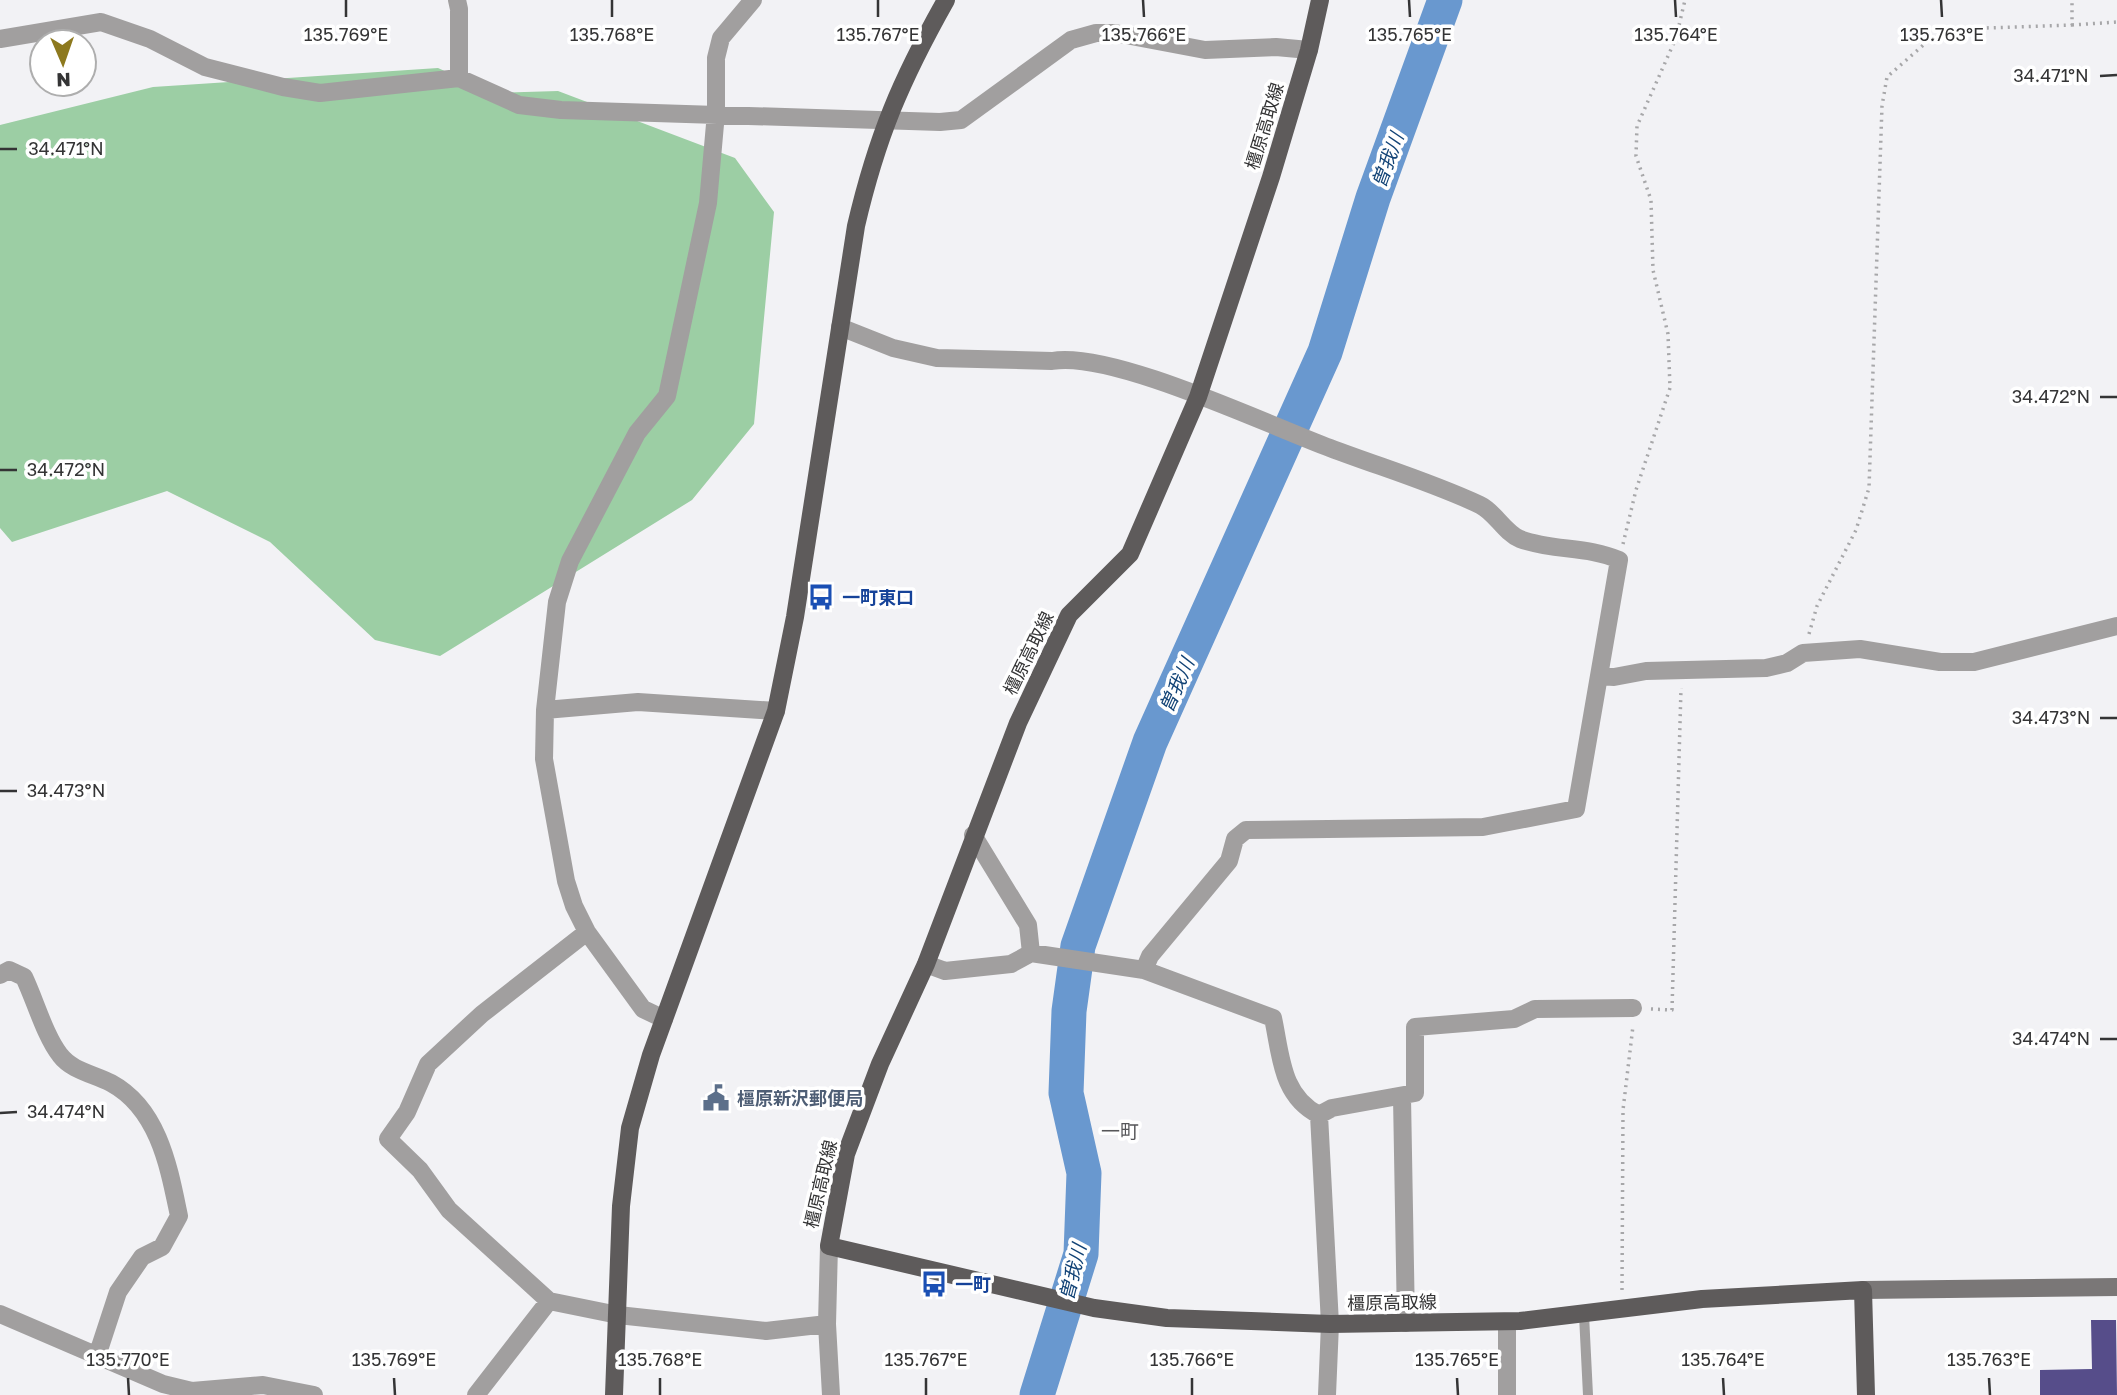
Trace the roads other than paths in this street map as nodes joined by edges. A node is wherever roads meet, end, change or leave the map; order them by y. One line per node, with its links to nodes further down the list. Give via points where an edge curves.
1 (457, 0): 7 (street)
2 (753, 0): 8 (street, via 721,38 716,58)
3 (946, 0): 9 (main road)
4 (1320, 0): 6 (main road, 橿原高取線)
5 (0, 38): 7 (street, via 101,22 150,39 205,67 320,93)
6 (1309, 50): 9 (street, via 1205,50 1096,33 1071,40 961,120); 11 (main road, 橿原高取線)
7 (459, 78): 8 (street, via 519,105)
8 (716, 113): 9 (street); 14 (street, via 708,203 667,396 637,433 570,561 557,602)
9 (886, 118): 10 (main road, via 856,226)
10 (840, 327): 11 (street, via 893,348 937,358 1066,359 1122,369); 15 (main road)
11 (1198, 397): 13 (street, via 1484,507 1516,537 1604,553 1619,560); 16 (main road, 橿原高取線, via 1130,554 1069,615 1018,723)
12 (2117, 626): 13 (street, via 1974,662 1940,662 1860,649 1803,653 1766,668)
13 (1598, 676): 20 (street, via 1576,809 1483,827 1245,830 1235,839 1228,861 1150,956)
14 (544, 710): 15 (street, via 638,702); 17 (street, via 544,759 566,881)
15 (776, 711): 23 (main road)
16 (974, 835): 18 (street, via 1028,925); 19 (main road, 橿原高取線)
17 (587, 932): 23 (street, via 643,1009); 29 (street, via 482,1014 428,1064 407,1112 388,1139 420,1170 449,1210)
18 (1036, 954): 19 (street, via 1011,964 945,971); 20 (street)
19 (926, 964): 26 (main road, 橿原高取線, via 880,1064 846,1154)
20 (1144, 970): 25 (street, via 1273,1018 1287,1087 1305,1108)
21 (0, 975): 37 (street, via 9,970 24,977 60,1055 73,1067 114,1084 139,1104 165,1151 179,1216 162,1247 142,1257 118,1292)
22 (1633, 1008): 24 (street, via 1535,1009 1514,1019 1415,1027 1415,1093)
23 (664, 1019): 31 (main road, via 630,1128 621,1206)
24 (1402, 1097): 25 (street, via 1332,1108); 34 (street)
25 (1319, 1115): 36 (street)
26 (829, 1246): 35 (street); 36 (main road, 橿原高取線, via 1094,1308 1167,1318)
27 (2117, 1287): 28 (street)
28 (1863, 1290): 32 (main road, 橿原高取線, via 1702,1299); 46 (main road)
29 (550, 1301): 31 (street); 40 (street)
30 (0, 1314): 37 (street)
31 (618, 1315): 35 (street, via 766,1331); 41 (main road)
32 (1584, 1315): 33 (main road, 橿原高取線); 45 (lane)
33 (1507, 1322): 34 (main road, 橿原高取線); 44 (street)
34 (1406, 1323): 36 (main road, 橿原高取線)
35 (827, 1324): 42 (street)
36 (1329, 1324): 43 (street)
37 (97, 1356): 38 (street)
38 (192, 1393): 39 (street, via 263,1385)
39 (314, 1395)
40 (476, 1395)
41 (614, 1395)
42 (831, 1395)
43 (1327, 1395)
44 (1507, 1395)
45 (1588, 1395)
46 (1866, 1395)

